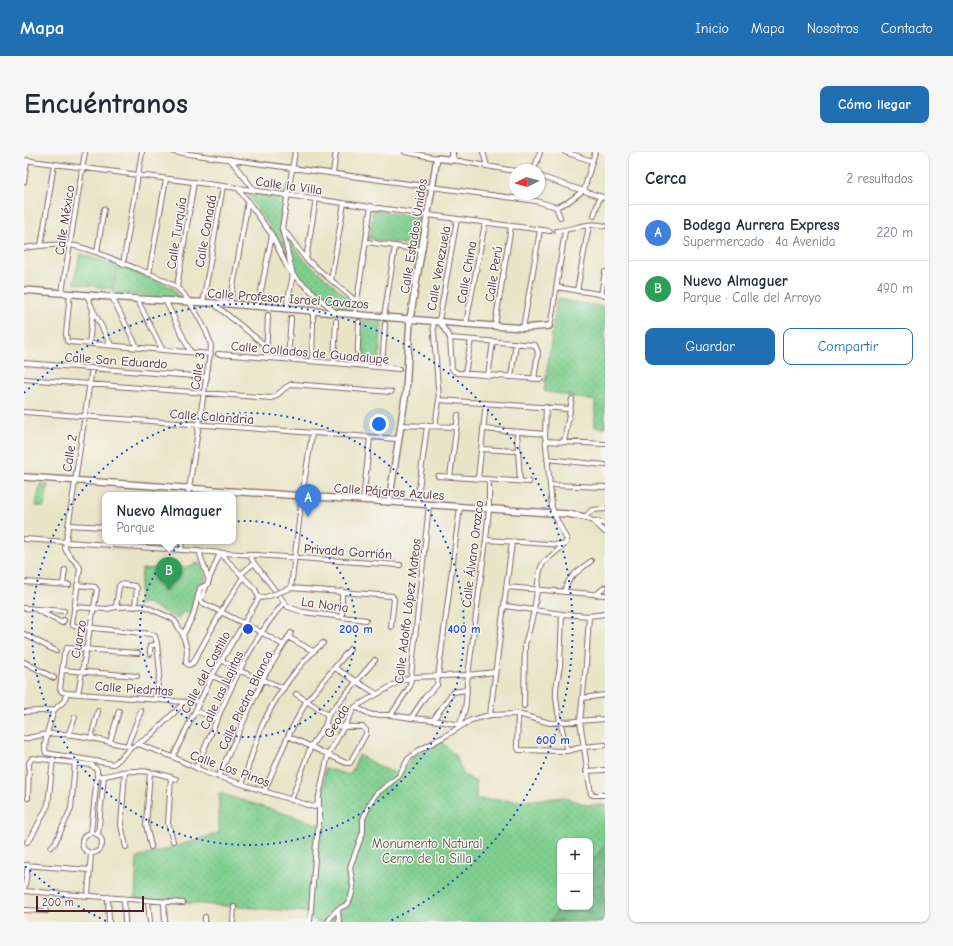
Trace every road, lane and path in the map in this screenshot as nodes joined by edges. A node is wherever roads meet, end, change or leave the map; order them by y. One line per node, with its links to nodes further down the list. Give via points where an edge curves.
1 (85, 152): 21 (street, Calle México)
2 (142, 152): 25 (street)
3 (174, 152): 12 (street)
4 (295, 152): 22 (street)
5 (336, 152): 24 (street)
6 (405, 152): 13 (street)
7 (452, 152): 16 (street)
8 (483, 152): 20 (street)
9 (540, 152): 19 (street)
10 (565, 152): 17 (street)
11 (596, 152): 17 (street)
12 (202, 154): 14 (street)
13 (437, 158): 16 (street); 31 (street, Calle Estados Unidos)
14 (230, 159): 22 (street); 33 (street)
15 (26, 160): 18 (street, Calle la Villa); 28 (street)
16 (453, 160): 20 (street)
17 (592, 161): 34 (street)
18 (54, 164): 21 (street, Calle la Villa); 59 (street)
19 (536, 164)
20 (487, 166): 23 (street)
21 (82, 168): 25 (street, Calle la Villa); 58 (street, Calle México)
22 (292, 168): 24 (street); 35 (street)
23 (509, 170)
24 (333, 173): 31 (street)
25 (138, 175): 27 (street, Calle la Villa); 65 (street)
26 (545, 178): 34 (street)
27 (166, 179): 29 (street, Calle la Villa); 67 (street)
28 (24, 182)
29 (194, 182): 30 (street, Calle la Villa); 70 (street, Calle Turquía)
30 (223, 186): 32 (street, Calle la Villa); 83 (street, Calle Canadá)
31 (432, 187): 41 (street); 43 (street, Calle Estados Unidos)
32 (238, 188): 33 (street, Calle la Villa); 38 (street)
33 (254, 190): 35 (street, Calle la Villa)
34 (584, 190): 36 (street); 41 (street, via 568,202)
35 (288, 195): 37 (street, Calle la Villa); 51 (street)
36 (603, 197): 44 (street)
37 (316, 199): 39 (street, Calle la Villa); 64 (street)
38 (248, 201): 56 (street); 85 (street)
39 (344, 203): 40 (street, Calle la Villa); 69 (street)
40 (371, 206): 43 (street, Calle la Villa); 57 (street)
41 (556, 206): 45 (street)
42 (104, 209): 63 (street)
43 (428, 215): 46 (street, Calle la Villa); 62 (street, Calle Estados Unidos)
44 (594, 216)
45 (560, 217)
46 (457, 219): 47 (street, Calle la Villa); 97 (street, Calle Venezuela)
47 (485, 222): 49 (street, Calle la Villa); 100 (street, Calle China)
48 (589, 225): 50 (street); 55 (street); 73 (street)
49 (511, 226): 52 (street, Calle la Villa); 101 (street, Calle Perú)
50 (605, 226)
51 (282, 228): 64 (street); 68 (street)
52 (540, 230): 53 (street, Calle la Villa); 103 (street)
53 (550, 231)
54 (557, 231): 55 (street)
55 (565, 231): 71 (street)
56 (272, 235): 68 (street); 86 (street)
57 (367, 242): 60 (street); 82 (street)
58 (70, 245): 59 (street); 63 (street); 74 (street, Calle México)
59 (41, 246): 61 (street)
60 (395, 247): 62 (street); 93 (street)
61 (24, 248)
62 (422, 250): 95 (street, Calle Estados Unidos)
63 (97, 252): 65 (street)
64 (306, 259): 69 (street)
65 (123, 264): 67 (street)
66 (605, 272): 77 (street)
67 (149, 274): 70 (street)
68 (293, 275): 87 (street); 90 (street)
69 (332, 280): 82 (street)
70 (177, 287): 81 (street, Calle 3)
71 (556, 288): 73 (street); 102 (street)
72 (24, 290): 74 (street, Calle Profesor Israel Cavazos)
73 (577, 291): 77 (street)
74 (62, 292): 75 (street, Calle Profesor Israel Cavazos)
75 (70, 293): 76 (street, Calle Profesor Israel Cavazos); 108 (street, via 67,341)
76 (87, 295): 78 (street, Calle Profesor Israel Cavazos); 88 (street)
77 (603, 295)
78 (112, 297): 79 (street, Calle Profesor Israel Cavazos); 111 (street)
79 (137, 299): 80 (street, Calle Profesor Israel Cavazos); 112 (street)
80 (164, 300): 81 (street, Calle Profesor Israel Cavazos); 113 (street)
81 (189, 301): 83 (street, Calle Profesor Israel Cavazos); 114 (street, Calle 3, via 211,342)
82 (356, 301): 91 (street)
83 (203, 303): 84 (street, Calle Profesor Israel Cavazos)
84 (213, 303): 85 (street, Calle Profesor Israel Cavazos); 110 (street)
85 (230, 304): 86 (street, Calle Profesor Israel Cavazos)
86 (258, 306): 87 (street, Calle Profesor Israel Cavazos)
87 (286, 309): 89 (street, Calle Profesor Israel Cavazos)
88 (92, 310): 108 (street); 109 (street)
89 (313, 311): 90 (street, Calle Profesor Israel Cavazos); 118 (street)
90 (336, 313): 91 (street, Calle Profesor Israel Cavazos)
91 (355, 314): 93 (street, Calle Profesor Israel Cavazos)
92 (268, 315): 110 (street)
93 (384, 316): 95 (street, Calle Profesor Israel Cavazos)
94 (291, 318): 117 (street)
95 (410, 319): 97 (street, Calle Profesor Israel Cavazos); 144 (street, Calle Estados Unidos, via 406,392)
96 (336, 321): 120 (street)
97 (436, 321): 100 (street, Calle Profesor Israel Cavazos); 104 (street); 135 (street)
98 (359, 322): 121 (street)
99 (385, 324): 122 (street)
100 (466, 324): 101 (street, Calle Profesor Israel Cavazos)
101 (495, 325): 103 (street, Calle Profesor Israel Cavazos)
102 (549, 326): 103 (street, Calle Profesor Israel Cavazos)
103 (523, 328)
104 (450, 338): 105 (street); 125 (street, via 452,369 456,373)
105 (471, 340): 106 (street); 125 (street)
106 (493, 342): 107 (street); 126 (street)
107 (516, 343): 128 (street); 130 (street, via 533,344 537,347)
108 (89, 344): 109 (street)
109 (111, 345): 111 (street)
110 (266, 346): 116 (street)
111 (137, 347): 112 (street)
112 (162, 349): 113 (street)
113 (190, 352): 114 (street)
114 (211, 354): 127 (street, Calle 3)
115 (218, 354): 116 (street, Calle Collados de Guadalupe)
116 (266, 358): 117 (street, Calle Collados de Guadalupe)
117 (288, 359): 118 (street, Calle Collados de Guadalupe)
118 (312, 361): 120 (street, Calle Collados de Guadalupe)
119 (24, 363): 123 (street, Calle San Eduardo)
120 (334, 363): 121 (street, Calle Collados de Guadalupe)
121 (357, 365): 122 (street, Calle Collados de Guadalupe)
122 (382, 367): 124 (street, Calle Collados de Guadalupe)
123 (92, 368): 127 (street, Calle San Eduardo); 132 (street, Calle 2)
124 (399, 370)
125 (466, 373): 126 (street)
126 (488, 376): 128 (street)
127 (207, 377): 134 (street, Calle 3)
128 (511, 377): 130 (street)
129 (24, 379): 132 (street)
130 (534, 379): 131 (street)
131 (541, 379)
132 (90, 384): 134 (street); 142 (street, Calle 2)
133 (391, 392): 134 (street, via 293,384 274,398)
134 (204, 393): 143 (street, Calle 3)
135 (439, 400): 137 (street); 146 (street)
136 (572, 400): 139 (street)
137 (486, 403): 138 (street); 148 (street)
138 (546, 407): 139 (street); 151 (street)
139 (569, 409): 155 (street)
140 (24, 412): 142 (street, Calle Calandria)
141 (458, 415): 147 (street)
142 (84, 417): 143 (street, Calle Calandria); 165 (street, Calle 2)
143 (199, 424): 150 (street, Calle Calandria); 171 (street, Calle 3)
144 (400, 425): 145 (street); 153 (street, Calle Estados Unidos)
145 (427, 426): 146 (street); 176 (street)
146 (436, 426): 147 (street)
147 (456, 427): 163 (street)
148 (483, 429): 149 (street); 157 (street)
149 (517, 432): 151 (street); 158 (street)
150 (312, 434): 152 (street, Calle Calandria); 173 (street)
151 (545, 434): 154 (street)
152 (370, 437): 153 (street, Calle Calandria); 174 (street)
153 (398, 439): 175 (street, Calle Estados Unidos)
154 (546, 441): 155 (street); 159 (street)
155 (564, 442): 156 (street)
156 (605, 444)
157 (481, 449): 158 (street); 164 (street)
158 (518, 452): 167 (street)
159 (548, 459): 160 (street); 169 (street)
160 (605, 465)
161 (438, 476): 163 (street)
162 (24, 477): 165 (street, Calle Pájaros Azules)
163 (450, 477): 164 (street)
164 (478, 479): 166 (street)
165 (74, 480): 171 (street, Calle Pájaros Azules); 185 (street, Calle 2)
166 (489, 480): 167 (street); 179 (street, Calle Álvaro Orozco)
167 (520, 481): 168 (street)
168 (530, 482)
169 (550, 485): 170 (street); 181 (street)
170 (605, 487)
171 (189, 488): 172 (street, Calle 3); 173 (street, Calle Pájaros Azules)
172 (188, 492)
173 (302, 496): 174 (street, Calle Pájaros Azules); 200 (street)
174 (363, 501): 175 (street, Calle Pájaros Azules)
175 (389, 502): 176 (street, Calle Pájaros Azules)
176 (417, 504): 177 (street, Calle Pájaros Azules)
177 (429, 505): 178 (street, Calle Pájaros Azules); 263 (street, Calle Adolfo López Mateos)
178 (460, 507): 179 (street, Calle Pájaros Azules); 264 (street)
179 (489, 509): 181 (street, Calle Pájaros Azules); 189 (street, Calle Álvaro Orozco)
180 (605, 509): 182 (street, via 592,510)
181 (554, 514): 182 (street, Calle Pájaros Azules); 195 (street, via 566,537)
182 (585, 517): 183 (street)
183 (593, 521): 184 (street); 187 (street)
184 (605, 524)
185 (68, 525): 186 (street); 190 (street, Calle 2)
186 (102, 527)
187 (605, 532)
188 (24, 538): 190 (street, Privada Gorrión)
189 (486, 540): 191 (street); 260 (street, Calle Álvaro Orozco)
190 (66, 541): 192 (street, Privada Gorrión); 210 (street, via 65,550 80,568)
191 (512, 542): 195 (street); 211 (street)
192 (102, 544)
193 (109, 544): 196 (street, Privada Gorrión)
194 (182, 544): 196 (street)
195 (564, 545): 214 (street, via 543,563)
196 (181, 549): 197 (street, Privada Gorrión)
197 (199, 551): 198 (street, Privada Gorrión); 207 (street)
198 (220, 553): 199 (street, Privada Gorrión); 205 (street); 207 (street)
199 (249, 554): 200 (street, Privada Gorrión); 202 (street, La Noria)
200 (295, 557): 203 (street, Privada Gorrión); 213 (street)
201 (591, 561): 216 (street, via 571,577)
202 (254, 564): 205 (street); 220 (street, La Noria)
203 (400, 565)
204 (64, 570): 208 (street)
205 (242, 576): 219 (street, via 255,589); 230 (street)
206 (24, 582): 208 (street)
207 (208, 582): 230 (street, via 200,599); 242 (street, via 200,588 193,616)
208 (63, 584): 209 (street)
209 (69, 585)
210 (77, 585): 222 (street); 227 (street, Cuarzo, via 96,588)
211 (506, 587): 214 (street); 221 (street)
212 (605, 587): 217 (street)
213 (291, 588): 215 (street); 219 (street, bridge)
214 (537, 590): 216 (street); 229 (street)
215 (342, 591): 233 (street); 238 (street, via 393,596)
216 (564, 592): 217 (street)
217 (596, 595): 218 (street)
218 (605, 595)
219 (259, 598): 237 (street, Calle del Castillo)
220 (284, 604): 233 (street, La Noria, via 298,611); 240 (street, Calle las Lajitas)
221 (505, 606): 229 (street); 259 (street)
222 (74, 607): 227 (street); 239 (street, via 72,625)
223 (116, 607): 224 (street); 224 (street, via 120,584 137,588); 227 (street)
224 (136, 607): 242 (street, via 148,606 171,618)
225 (24, 608): 226 (street)
226 (35, 609): 228 (street); 236 (street)
227 (94, 609): 239 (street, Cuarzo)
228 (64, 611)
229 (534, 611): 231 (street); 283 (street, via 525,645)
230 (221, 612): 237 (street); 242 (street, via 193,663 189,665 186,663 187,649)
231 (562, 614): 234 (street); 301 (street, via 556,692)
232 (605, 614): 234 (street)
233 (342, 616): 235 (street, La Noria)
234 (589, 616): 276 (street)
235 (366, 620)
236 (63, 621)
237 (243, 624): 240 (street); 252 (street, Calle del Castillo)
238 (391, 627)
239 (90, 628): 244 (street, via 151,634 156,637); 246 (street, Cuarzo)
240 (261, 632): 245 (street); 258 (street, Calle las Lajitas)
241 (24, 634): 248 (street)
242 (183, 635)
243 (323, 643): 249 (street)
244 (157, 644): 251 (street, via 150,646); 277 (street, via 160,678)
245 (283, 645): 249 (street, Calle Piedra Blanca, via 290,635); 266 (street, Calle Piedra Blanca)
246 (86, 649): 250 (street); 256 (street, via 67,648); 257 (street, Cuarzo)
247 (350, 649): 255 (street)
248 (56, 651)
249 (313, 651): 269 (street)
250 (138, 653)
251 (150, 654)
252 (221, 660): 258 (street); 262 (street, Calle del Castillo)
253 (375, 660): 267 (street)
254 (24, 662): 265 (street)
255 (335, 668): 267 (street); 281 (street)
256 (62, 670): 257 (street); 271 (street, Calle Piedritas, via 59,686 61,691)
257 (82, 671): 261 (street); 272 (street, Cuarzo)
258 (240, 671): 266 (street); 268 (street, Calle las Lajitas)
259 (495, 672): 260 (street); 293 (street)
260 (468, 675): 264 (street); 270 (street, Calle Álvaro Orozco)
261 (137, 676)
262 (212, 676): 268 (street); 279 (street, Calle del Castillo)
263 (412, 676): 264 (street); 274 (street, Geoda); 292 (street, Calle Adolfo López Mateos, via 408,690)
264 (438, 676): 296 (street, via 436,686)
265 (54, 678)
266 (263, 680): 269 (street); 329 (street, Calle Piedra Blanca)
267 (357, 683): 274 (street); 294 (street)
268 (233, 685): 297 (street, Calle las Lajitas)
269 (284, 688): 331 (street, via 261,730)
270 (466, 690): 299 (street, via 454,692); 302 (street, Calle Álvaro Orozco, via 466,710)
271 (67, 693): 272 (street, Calle Piedritas); 285 (street, via 64,701)
272 (78, 694): 277 (street, Calle Piedritas)
273 (296, 694): 281 (street)
274 (377, 694): 282 (street, Geoda)
275 (605, 695): 276 (street)
276 (583, 698): 300 (street)
277 (155, 699): 278 (street, Calle Piedritas)
278 (178, 701): 280 (street, Calle Piedritas); 284 (street)
279 (200, 701): 280 (street, Calle Piedritas); 289 (street, Calle del Castillo)
280 (185, 702): 284 (street)
281 (306, 702): 294 (street); 307 (street)
282 (355, 706): 292 (street, via 372,715); 304 (street, Geoda)
283 (524, 706)
284 (180, 708): 311 (street)
285 (54, 710): 290 (street); 305 (street)
286 (98, 711): 308 (street)
287 (119, 711): 310 (street)
288 (141, 711): 313 (street)
289 (195, 711): 297 (street); 318 (street, Calle del Castillo)
290 (25, 713)
291 (518, 714): 293 (street); 301 (street, via 542,722); 316 (street, via 519,750)
292 (391, 715): 296 (street)
293 (490, 715): 302 (street)
294 (328, 716): 303 (street)
295 (75, 717): 306 (street)
296 (411, 718): 299 (street)
297 (218, 719): 321 (street, Calle las Lajitas)
298 (605, 719): 300 (street)
299 (433, 720): 302 (street)
300 (580, 721): 301 (street); 315 (street)
301 (560, 723): 316 (street)
302 (461, 725): 356 (street, via 413,755 399,776 376,794 363,819 363,832 350,867 352,892 348,904)
303 (325, 726): 304 (street); 314 (street)
304 (343, 727): 317 (street, Geoda); 317 (street, via 363,727 366,730 352,762 346,763)
305 (47, 734): 306 (street); 309 (street); 313 (street, via 47,754 113,764)
306 (68, 735): 308 (street)
307 (288, 736): 314 (street); 332 (street)
308 (91, 738): 310 (street)
309 (24, 739)
310 (110, 742): 313 (street)
311 (138, 744): 313 (street); 318 (street, Calle Los Pinos)
312 (605, 744): 315 (street)
313 (130, 746)
314 (311, 746): 317 (street); 336 (street)
315 (583, 747): 316 (street); 323 (street)
316 (567, 751)
317 (328, 755): 333 (street, Geoda)
318 (173, 757): 321 (street, Calle Los Pinos)
319 (53, 759): 320 (street); 335 (street, via 31,758); 341 (street, via 48,805)
320 (75, 762): 326 (street, via 92,765 97,770); 342 (street, via 71,809)
321 (196, 768): 329 (street, Calle Los Pinos)
322 (605, 770): 323 (street)
323 (586, 771): 334 (street, via 592,795)
324 (125, 772): 325 (street); 327 (street); 343 (street, via 122,824)
325 (150, 772): 328 (street); 344 (street, via 146,824)
326 (97, 776): 327 (street); 338 (street)
327 (104, 776): 339 (street)
328 (171, 777): 330 (street); 340 (street, via 168,822)
329 (218, 777): 331 (street, Calle Los Pinos)
330 (176, 779)
331 (242, 784): 332 (street, Calle Los Pinos)
332 (264, 792): 336 (street, Calle Los Pinos)
333 (319, 793): 337 (street, Geoda); 364 (street, via 320,824)
334 (605, 795)
335 (28, 798)
336 (291, 800): 337 (street, Calle Los Pinos)
337 (316, 806)
338 (91, 832): 339 (street); 345 (street, via 84,835 81,842 84,849)
339 (98, 835): 345 (street, via 102,845 98,851)
340 (173, 841)
341 (28, 842)
342 (51, 847)
343 (126, 847)
344 (151, 848)
345 (91, 853): 347 (street)
346 (26, 865): 347 (street); 348 (street)
347 (90, 870): 349 (street)
348 (24, 891): 349 (street)
349 (88, 896): 350 (street)
350 (108, 897): 351 (street); 359 (street)
351 (124, 898): 352 (street); 360 (street)
352 (148, 901): 353 (street); 361 (street)
353 (164, 902): 354 (street); 362 (street)
354 (183, 903)
355 (234, 908): 363 (street)
356 (338, 909): 365 (street); 366 (street)
357 (24, 910): 358 (street)
358 (46, 911)
359 (109, 922)
360 (125, 922)
361 (150, 922)
362 (165, 922)
363 (233, 922)
364 (310, 922)
365 (328, 922)
366 (339, 922)

